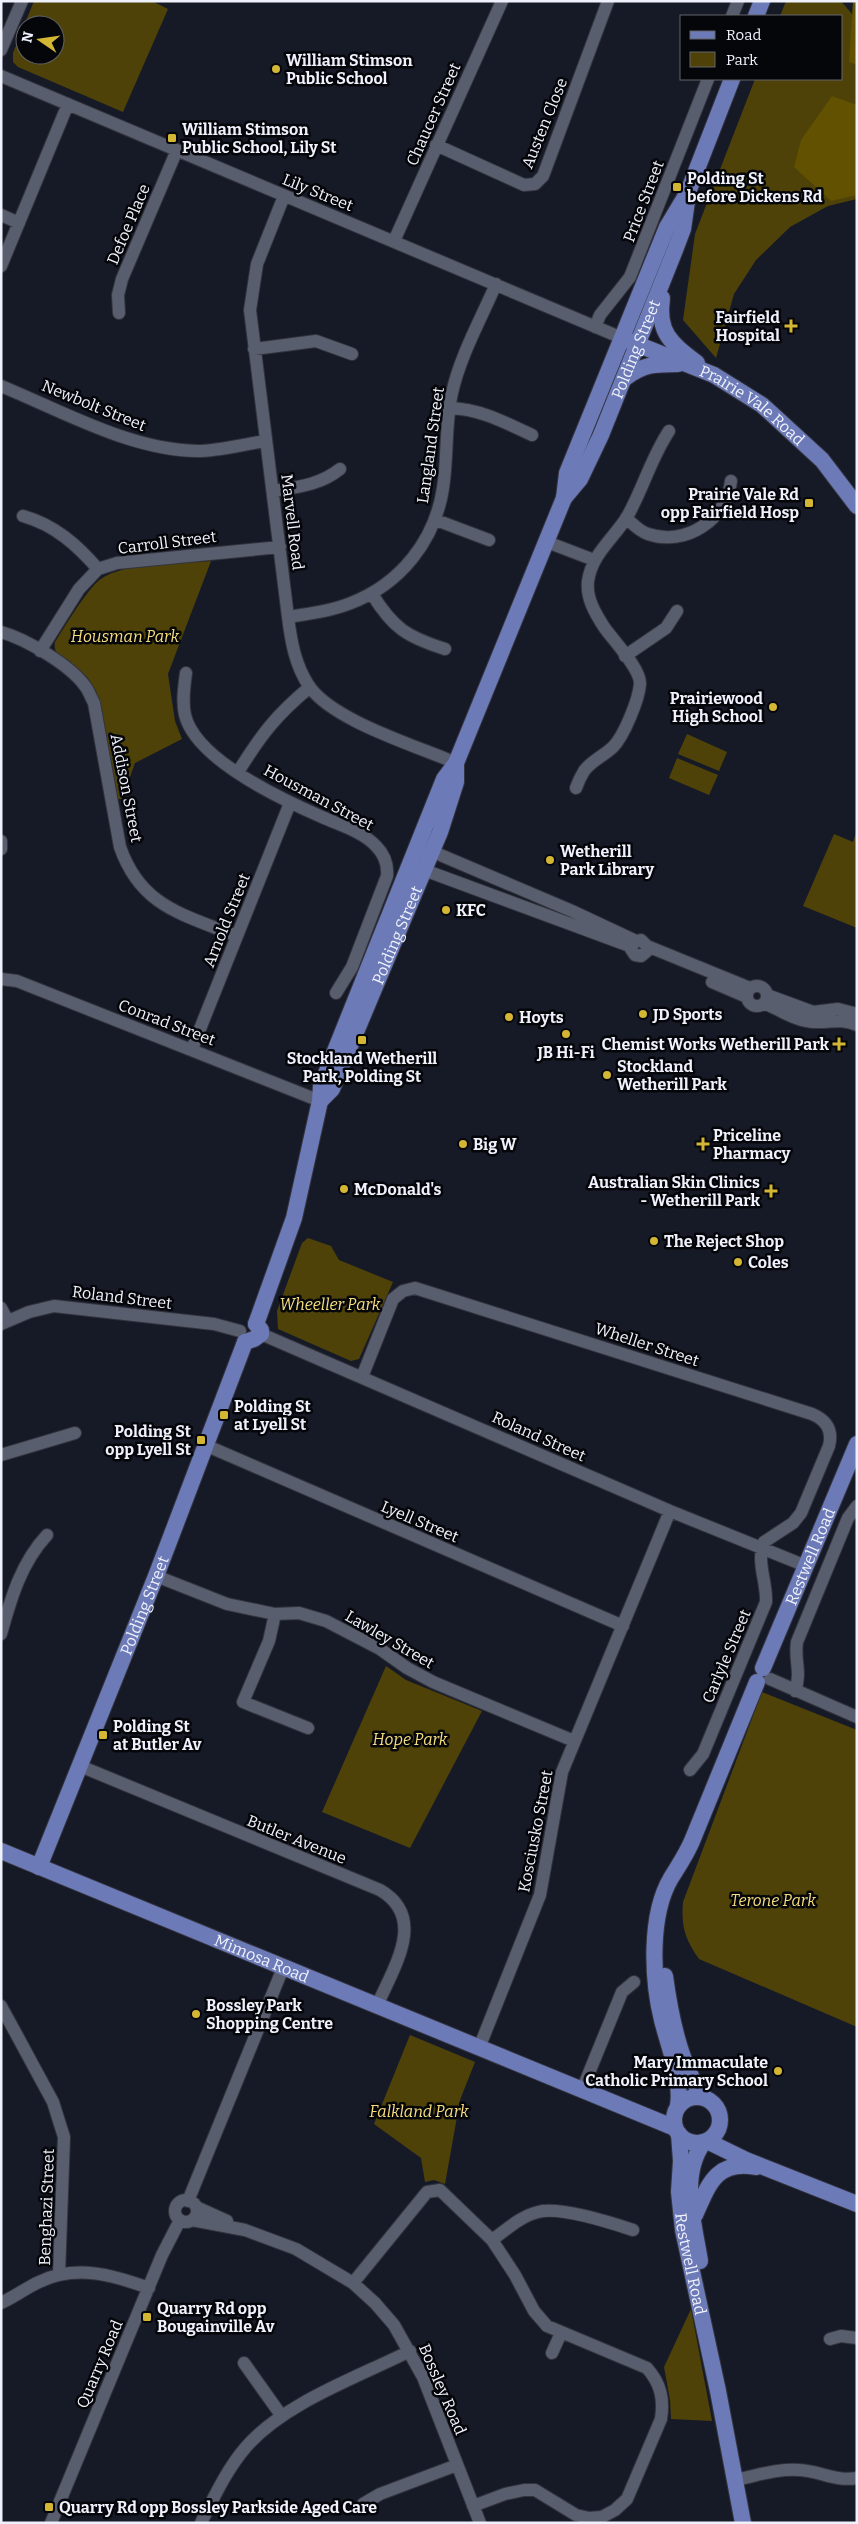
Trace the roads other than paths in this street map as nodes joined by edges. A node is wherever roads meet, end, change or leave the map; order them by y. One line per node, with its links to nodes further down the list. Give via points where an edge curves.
1 (22, 1): 8 (street)
2 (502, 1): 13 (street, Chaucer Street)
3 (608, 1): 13 (street, Austen Close, via 543,176 535,184 524,184)
4 (738, 1): 6 (street)
5 (762, 1): 7 (main road)
6 (732, 15)
7 (756, 15)
8 (1, 50)
9 (1, 76): 12 (street, Lily Street)
10 (708, 80): 24 (street, Price Street, via 630,277 600,314)
11 (732, 80): 15 (main road, Polding Street)
12 (68, 104): 14 (street, Lily Street); 18 (street)
13 (436, 145): 19 (street, Chaucer Street)
14 (177, 150): 16 (street, Lily Street); 23 (street, Defoe Place, via 122,279 118,295)
15 (688, 192): 21 (main road, Polding Street, via 683,229); 25 (main road, Polding Street, via 667,227)
16 (284, 196): 19 (street, Lily Street); 27 (street, Marvell Road, via 252,284 250,310)
17 (1, 215): 18 (street)
18 (19, 223): 20 (street)
19 (394, 241): 22 (street, Lily Street)
20 (1, 266)
21 (666, 273): 26 (main road, Polding Street); 30 (main road, via 661,310 663,330 671,342)
22 (496, 284): 24 (street, Lily Street); 33 (street, Langland Street, via 461,365)
23 (119, 313)
24 (595, 327): 25 (street, Lily Street)
25 (622, 338): 26 (main road, Prairie Vale Road); 42 (main road, Polding Street, via 567,473)
26 (638, 345): 29 (main road, Prairie Vale Road); 31 (main road, Polding Street)
27 (254, 349): 28 (street, via 316,341); 36 (street, Marvell Road)
28 (352, 354)
29 (685, 364): 30 (main road, Prairie Vale Road); 31 (main road, via 645,366)
30 (714, 375): 39 (main road, Prairie Vale Road, via 772,412 822,460)
31 (624, 378): 42 (main road, Polding Street, via 580,479)
32 (1, 386): 36 (street, Newbolt Street, via 119,436 160,447 198,451)
33 (450, 408): 35 (street, via 484,412); 46 (street, Langland Street, via 443,488)
34 (669, 431): 45 (street)
35 (532, 435)
36 (266, 441): 40 (street, Marvell Road)
37 (340, 469): 40 (street, via 327,480)
38 (731, 481): 45 (street, via 730,495 713,519 701,529 669,537 649,534)
39 (840, 485): 41 (street); 43 (main road, Prairie Vale Road)
40 (273, 490): 49 (street, Marvell Road)
41 (857, 491)
42 (564, 498): 48 (main road, Polding Street)
43 (857, 506)
44 (23, 516): 51 (street, via 42,521 59,531)
45 (626, 518): 50 (street)
46 (436, 520): 47 (street); 52 (street, Langland Street, via 423,546 402,571)
47 (489, 540)
48 (547, 542): 50 (street); 61 (main road, Polding Street)
49 (280, 547): 51 (street, Carroll Street, via 117,563); 54 (street, Marvell Road)
50 (594, 560): 58 (street, via 588,591 592,606)
51 (98, 569): 57 (street, Carroll Street, via 80,590)
52 (372, 594): 54 (street, Langland Street, via 328,610); 56 (street, via 397,628 414,639)
53 (678, 611): 58 (street, via 666,628)
54 (288, 617): 60 (street, Marvell Road, via 297,663)
55 (1, 632): 57 (street, Addison Street, via 16,636)
56 (445, 649)
57 (40, 651): 71 (street, Addison Street, via 86,686 94,703 120,847 135,879 147,894 165,907)
58 (625, 656): 63 (street, via 641,682 638,694 614,746 585,770)
59 (186, 674): 62 (street, Housman Street, via 185,716 194,734 211,753)
60 (310, 687): 61 (street, Marvell Road, via 348,718); 62 (street, via 262,733)
61 (456, 763): 66 (main road, Polding Street, via 444,779)
62 (238, 772): 64 (street, Housman Street)
63 (576, 788)
64 (290, 803): 71 (street, Arnold Street); 74 (street, Housman Street, via 365,837 388,867 352,967)
65 (1, 841): 67 (street)
66 (425, 848): 68 (main road, Polding Street); 69 (street)
67 (1, 849)
68 (417, 867): 70 (street); 79 (main road, Polding Street, via 321,1086)
69 (539, 897): 70 (street); 72 (street)
70 (535, 909): 72 (street)
71 (236, 936): 78 (street, Arnold Street)
72 (640, 947): 75 (street, via 748,992 752,1004 758,1006)
73 (1, 979): 78 (street, Conrad Street, via 17,981)
74 (336, 993)
75 (766, 999): 76 (street, via 813,1012 838,1009); 77 (street, via 806,1021 836,1019)
76 (857, 1014)
77 (857, 1025)
78 (192, 1049): 79 (street, Conrad Street)
79 (320, 1101): 82 (main road, Polding Street, via 294,1218)
80 (1, 1308): 81 (street)
81 (5, 1323): 83 (street, Roland Street, via 54,1306 214,1324)
82 (259, 1329): 83 (main road, via 254,1339); 84 (street, Roland Street)
83 (243, 1336): 87 (main road, Polding Street)
84 (362, 1377): 90 (street, Roland Street); 92 (street, Wheller Street, via 393,1299 403,1291 416,1288 812,1414 827,1424 831,1435 829,1446 801,1513 793,1523 766,1539)
85 (75, 1433): 88 (street)
86 (857, 1444): 93 (main road, Restwell Road)
87 (204, 1445): 94 (main road, Polding Street); 96 (street, Lyell Street)
88 (1, 1455)
89 (857, 1506): 99 (street, via 848,1518 797,1642 800,1672)
90 (670, 1511): 92 (street, Roland Street); 96 (street, Kosciusko Street)
91 (47, 1535): 97 (street, via 25,1563)
92 (761, 1548): 93 (street, Roland Street); 104 (street, Carlyle Street, via 766,1602 703,1754)
93 (806, 1566): 98 (main road, Restwell Road)
94 (156, 1576): 95 (street, Lawley Street, via 226,1604); 103 (main road, Polding Street)
95 (275, 1614): 101 (street, via 269,1641 244,1702); 102 (street, Lawley Street, via 299,1614 326,1621 380,1648 433,1682)
96 (623, 1626): 102 (street, Kosciusko Street)
97 (1, 1634)
98 (764, 1676): 99 (street); 107 (main road, Restwell Road)
99 (795, 1690): 100 (street)
100 (857, 1717)
101 (308, 1728)
102 (574, 1741): 112 (street, Kosciusko Street, via 558,1790 540,1895)
103 (80, 1766): 106 (main road, Polding Street); 111 (street, Butler Avenue, via 392,1897 404,1918 406,1929)
104 (690, 1770)
105 (1, 1851): 106 (main road, Mimosa Road)
106 (39, 1867): 108 (main road, Mimosa Road)
107 (680, 1867): 114 (main road, Restwell Road, via 665,1932 666,1978 686,2065 695,2087); 115 (main road, Restwell Road, via 671,1878 665,1894 656,1931 655,1957 657,1995 679,2089)
108 (282, 1968): 111 (main road, Mimosa Road); 120 (street)
109 (634, 1982): 113 (street, via 622,1992)
110 (1, 2006): 127 (street, Benghazi Street, via 53,2102 64,2138)
111 (377, 2006): 112 (main road, Mimosa Road)
112 (479, 2048): 113 (main road, Mimosa Road)
113 (582, 2090): 115 (main road, Mimosa Road, via 634,2113)
114 (705, 2098): 115 (main road, via 691,2098); 116 (main road, via 716,2107)
115 (677, 2120): 117 (main road, via 690,2142); 137 (main road, Restwell Road, via 683,2230)
116 (720, 2121): 117 (main road, via 715,2134); 118 (main road, via 734,2143)
117 (706, 2142): 118 (main road); 122 (main road, Restwell Road, via 694,2157 691,2168)
118 (758, 2164): 119 (main road)
119 (775, 2171): 121 (main road); 122 (main road, via 749,2166 731,2167 718,2174 708,2184)
120 (192, 2204): 123 (street, via 196,2214); 123 (street, via 181,2202 176,2207 176,2214); 124 (street, Bossley Road)
121 (857, 2204)
122 (694, 2218): 137 (main road, Restwell Road)
123 (186, 2220): 124 (street, Bossley Road); 129 (street, Quarry Road)
124 (245, 2230): 128 (street, Bossley Road, via 296,2249)
125 (633, 2230): 126 (street, via 608,2222 540,2211 525,2217)
126 (492, 2240): 128 (street, via 446,2194 430,2190); 131 (street, via 534,2310 547,2326)
127 (59, 2274): 129 (street, via 98,2273); 130 (street, via 39,2281)
128 (353, 2282): 134 (street, Bossley Road, via 394,2325)
129 (148, 2288): 145 (street, Quarry Road)
130 (1, 2303)
131 (561, 2333): 135 (street); 143 (street, via 647,2368 657,2380 662,2393 661,2419 627,2499 602,2517 576,2515 535,2490 505,2494)
132 (857, 2338): 133 (street, via 841,2336)
133 (830, 2339)
134 (410, 2351): 138 (street); 139 (street, Bossley Road)
135 (552, 2353)
136 (244, 2363): 138 (street)
137 (718, 2391): 141 (main road, Restwell Road)
138 (280, 2415): 144 (street, via 234,2463)
139 (457, 2465): 142 (street, via 380,2494); 143 (street, Bossley Road)
140 (857, 2478): 141 (street, via 833,2479 802,2470 785,2470)
141 (735, 2480): 147 (main road, Restwell Road)
142 (364, 2504)
143 (473, 2506): 146 (street, Bossley Road)
144 (203, 2522)
145 (51, 2523)
146 (480, 2523)
147 (743, 2523)

